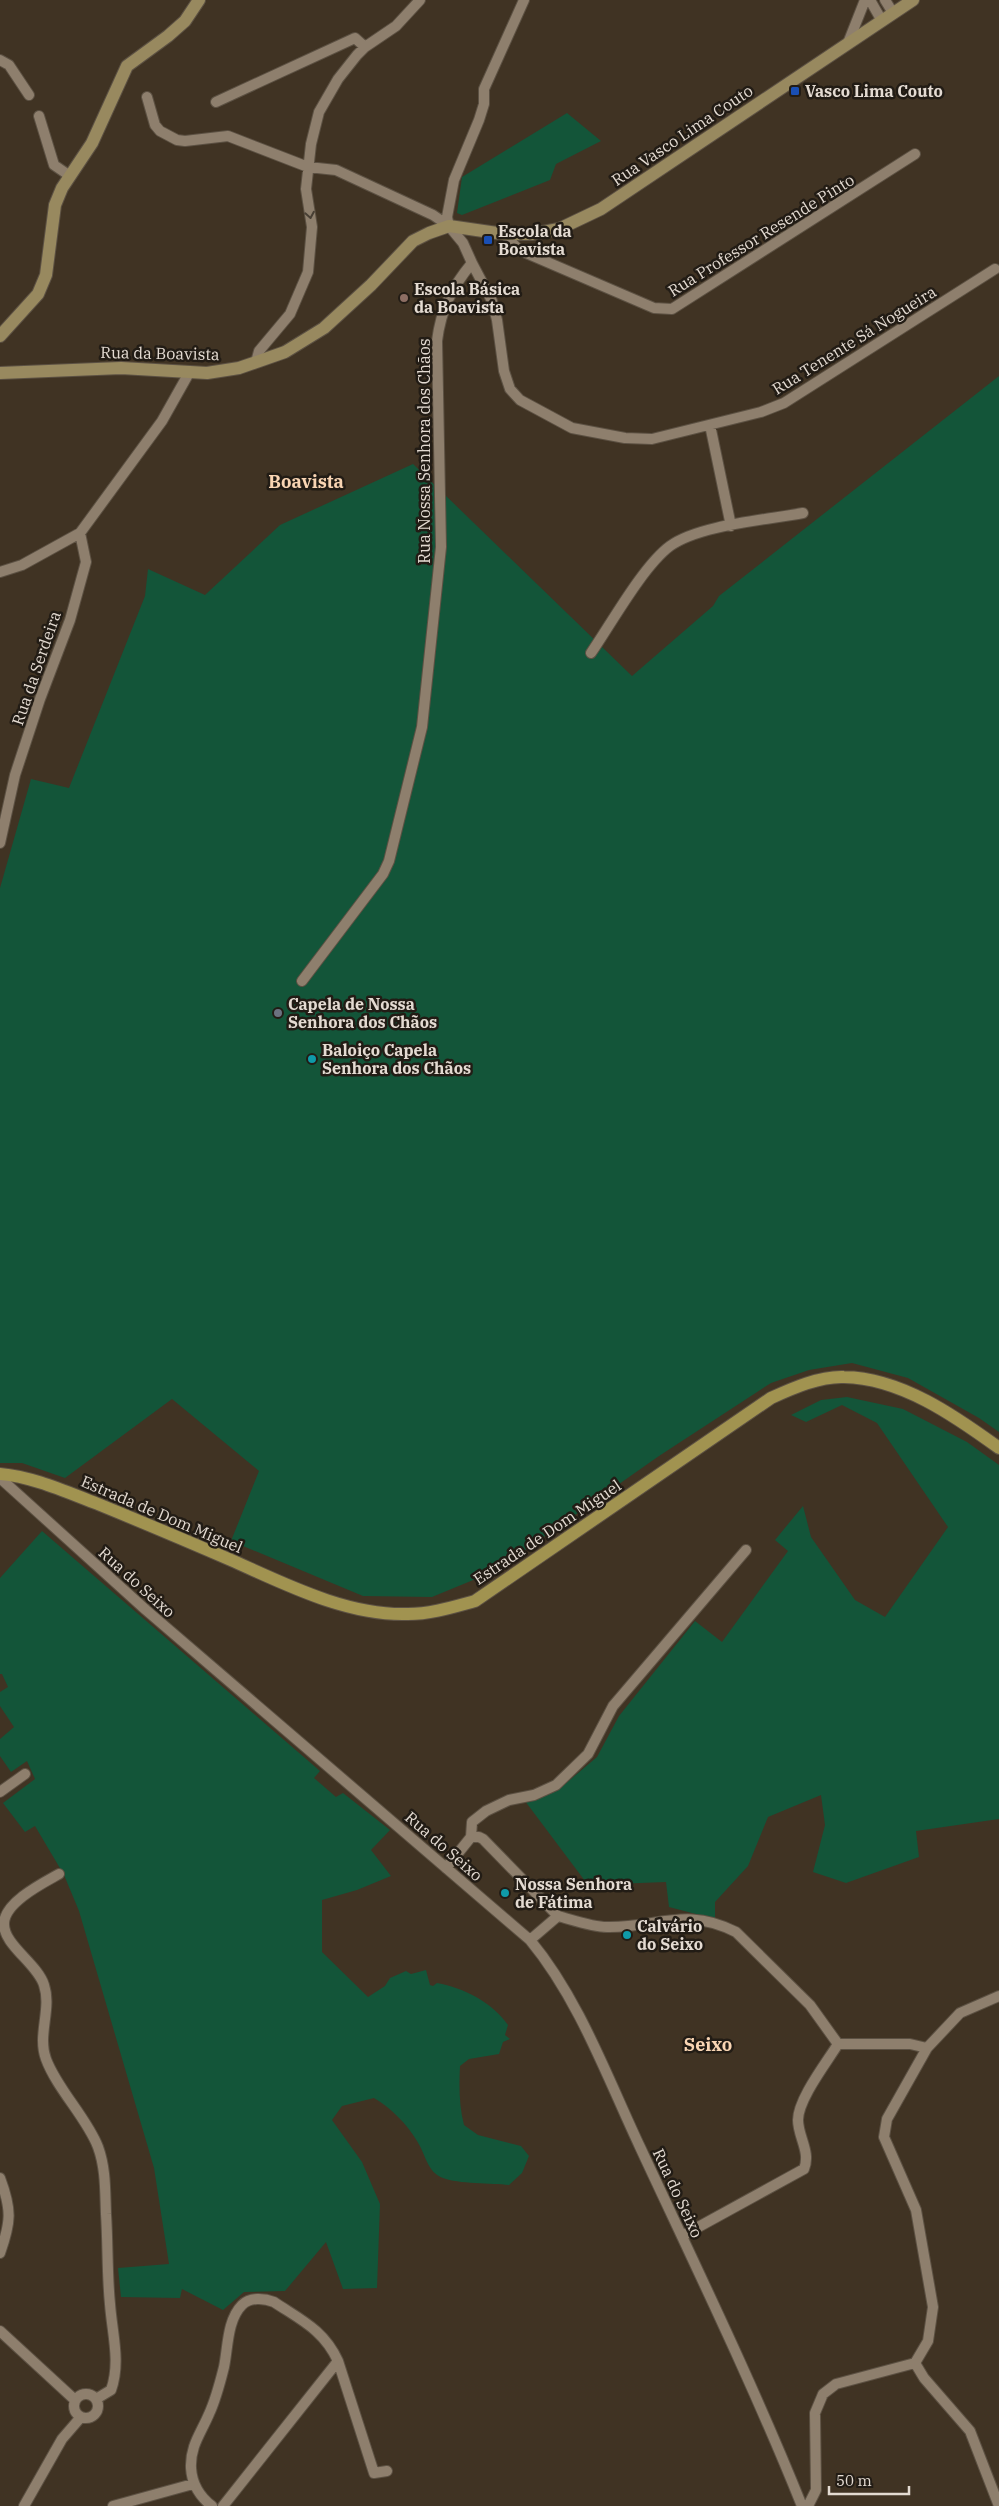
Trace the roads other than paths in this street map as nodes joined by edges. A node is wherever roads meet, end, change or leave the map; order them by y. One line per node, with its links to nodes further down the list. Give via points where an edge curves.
1 (199, 0): 19 (street, via 185,21 127,66 92,142)
2 (420, 0): 11 (street, via 396,26)
3 (524, 0): 20 (street, via 484,89 479,120 454,180 447,217)
4 (865, 0): 10 (street)
5 (870, 0): 9 (street)
6 (885, 0): 8 (street)
7 (913, 0): 8 (street, Rua Vasco Lima Couto)
8 (893, 13): 9 (street, Rua Vasco Lima Couto)
9 (882, 21): 10 (street, Rua Vasco Lima Couto)
10 (848, 43): 22 (street, Rua Vasco Lima Couto, via 601,209 559,229)
11 (365, 46): 15 (street, via 355,38); 18 (street, via 338,79 319,112)
12 (0, 60): 13 (street, via 9,65)
13 (29, 95)
14 (147, 96): 18 (street, via 155,125 177,140 228,136)
15 (216, 102)
16 (39, 116): 19 (street, via 54,165)
17 (915, 154): 23 (street, Rua Professor Resende Pinto, via 672,309 654,308)
18 (308, 167): 20 (street, via 336,170 433,215); 27 (street, one-way to 27, via 306,189 312,227 308,272 290,314 259,351)
19 (70, 176): 26 (street, via 55,205 46,275 38,294)
20 (449, 226): 21 (street, Rua Vasco Lima Couto); 24 (street, via 463,243); 27 (street, Rua da Boavista, via 414,241 324,328 285,352)
21 (504, 234): 22 (street, Rua Vasco Lima Couto); 23 (street, Rua Professor Resende Pinto, via 518,250)
22 (532, 234): 23 (street, via 530,248)
23 (534, 256)
24 (472, 263): 30 (street, Rua Tenente Sá Nogueira, via 492,300 504,371 510,389 520,400 572,428 625,438 652,439); 37 (street, Rua Nossa Senhora dos Chãos, via 454,285 437,341 441,547 422,727 383,874)
25 (996, 269): 30 (street, Rua Tenente Sá Nogueira, via 797,396 761,412)
26 (0, 336)
27 (256, 362): 29 (street, Rua da Boavista, via 222,372)
28 (0, 373): 29 (street, Rua da Boavista, via 112,368)
29 (189, 373): 33 (street, via 162,421)
30 (710, 425): 32 (street)
31 (802, 513): 32 (street)
32 (731, 526): 35 (street, via 695,534 661,553)
33 (80, 533): 34 (street, via 22,565); 36 (street, Rua da Serdeira, via 86,562 70,620 15,775)
34 (0, 572)
35 (591, 653)
36 (0, 842)
37 (302, 981)
38 (999, 1448): 39 (main road, Estrada de Dom Miguel, via 972,1428 904,1390 867,1379 842,1376 801,1385 771,1398 475,1601 438,1611 408,1614 378,1612 342,1604 277,1581 60,1489 21,1476)
39 (0, 1474)
40 (0, 1478): 45 (street, Rua do Seixo, via 146,1610)
41 (746, 1550): 44 (street, via 613,1706 588,1754 556,1785 534,1795 508,1800 486,1811 472,1822)
42 (26, 1774): 43 (street)
43 (0, 1792)
44 (471, 1837): 45 (street); 47 (street, via 483,1839)
45 (446, 1868): 48 (street, Rua do Seixo)
46 (59, 1874): 58 (street, via 14,1904 4,1921 6,1934 44,1984 47,2014 43,2041 46,2059 97,2145 105,2170 110,2304 116,2354 111,2390)
47 (558, 1916): 48 (street); 50 (street, via 606,1928 694,1918 724,1926 736,1932 810,2005)
48 (530, 1940): 53 (street, Rua do Seixo, via 548,1962 577,2014)
49 (999, 1996): 51 (street, via 960,2013)
50 (838, 2044): 51 (street, via 910,2044); 53 (street, via 801,2106 798,2121 808,2160 804,2169)
51 (927, 2048): 57 (street, via 887,2119 884,2138 916,2210 933,2307 928,2342)
52 (0, 2178): 54 (street, via 9,2201 8,2229)
53 (682, 2236): 67 (street, Rua do Seixo)
54 (0, 2253)
55 (1, 2334): 59 (street)
56 (338, 2361): 61 (street, via 374,2473); 62 (street, via 322,2334 274,2302 253,2299 242,2304 227,2342 218,2391 209,2416 194,2442); 66 (street)
57 (915, 2363): 68 (street, via 836,2384 823,2394 815,2413 816,2490); 69 (street, via 970,2431)
58 (96, 2399): 59 (street, via 85,2394); 60 (street, via 95,2414)
59 (75, 2400): 60 (street, via 75,2411)
60 (81, 2417): 63 (street, via 62,2439)
61 (387, 2471)
62 (193, 2484): 64 (street); 65 (street)
63 (24, 2506)
64 (113, 2506)
65 (212, 2506)
66 (223, 2506)
67 (802, 2506)
68 (808, 2506)
69 (999, 2506)

